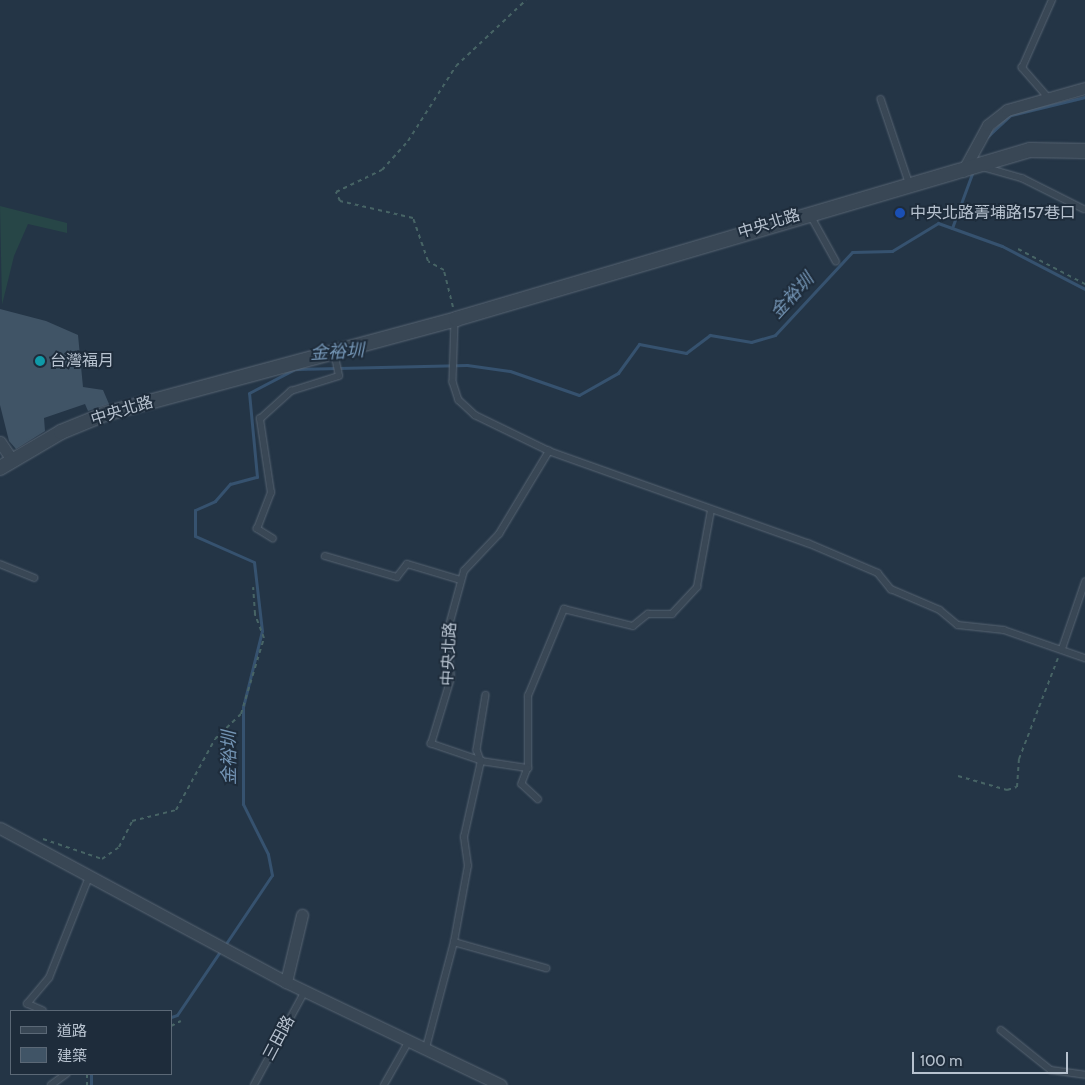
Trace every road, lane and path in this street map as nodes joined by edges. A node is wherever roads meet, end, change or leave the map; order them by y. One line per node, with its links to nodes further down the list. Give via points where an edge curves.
1 (526, 0): 15 (path, via 456,66 408,141 382,170 336,192 340,202 413,218 428,261 444,270)
2 (1052, 0): 4 (lane, via 1022,68)
3 (1085, 88): 4 (street)
4 (1048, 98): 8 (street, via 1007,110 988,125)
5 (881, 99): 9 (lane)
6 (1085, 151): 7 (street, 中央北路, via 1030,150)
7 (980, 166): 8 (street, 中央北路); 10 (lane, via 1022,178)
8 (963, 172): 9 (street, 中央北路)
9 (910, 185): 11 (street, 中央北路)
10 (1084, 209)
11 (809, 212): 13 (lane); 15 (street, 中央北路)
12 (1018, 249): 14 (path)
13 (836, 261)
14 (1085, 284)
15 (456, 319): 16 (street, 中央北路); 18 (lane, via 454,382 460,400 475,415)
16 (334, 351): 19 (street, 中央北路, via 104,414); 21 (lane, via 339,376 291,391 260,419 271,492 257,529)
17 (0, 442): 19 (street)
18 (550, 450): 20 (lane); 25 (lane, 中央北路, via 499,534)
19 (6, 464)
20 (711, 510): 28 (lane, via 878,574 891,589 940,610 958,625 1004,630); 32 (lane, via 697,587 672,614 648,614 633,626 564,609 528,696)
21 (273, 539)
22 (326, 556): 25 (lane, via 397,577 407,564)
23 (0, 564): 24 (lane)
24 (34, 578)
25 (461, 580): 31 (lane, 中央北路, via 447,633 451,678 431,744)
26 (1085, 582): 28 (lane)
27 (253, 586): 36 (path, via 255,614 264,638 241,714 215,739 176,810 132,822 119,847 102,859 49,839)
28 (1062, 649): 29 (lane); 33 (path, via 1019,759 1017,787 1007,790)
29 (1085, 658)
30 (486, 694): 31 (lane, via 477,750)
31 (481, 761): 32 (lane); 39 (lane, via 464,837 468,866)
32 (528, 768): 34 (lane, via 522,784)
33 (958, 776)
34 (538, 800)
35 (0, 829): 36 (street)
36 (24, 841): 37 (street)
37 (89, 877): 41 (street); 43 (lane, via 49,978 27,1004)
38 (302, 916): 41 (street)
39 (454, 942): 40 (lane); 48 (lane)
40 (546, 968)
41 (286, 982): 42 (street)
42 (305, 991): 47 (street); 53 (lane, 三田路)
43 (41, 1010)
44 (181, 1021): 45 (path)
45 (172, 1026)
46 (1001, 1030): 50 (lane, via 1051,1070)
47 (410, 1039): 48 (street); 54 (lane)
48 (426, 1048): 51 (street)
49 (65, 1075): 52 (lane)
50 (1085, 1075)
51 (498, 1084)
52 (51, 1085)
53 (254, 1085)
54 (384, 1085)

